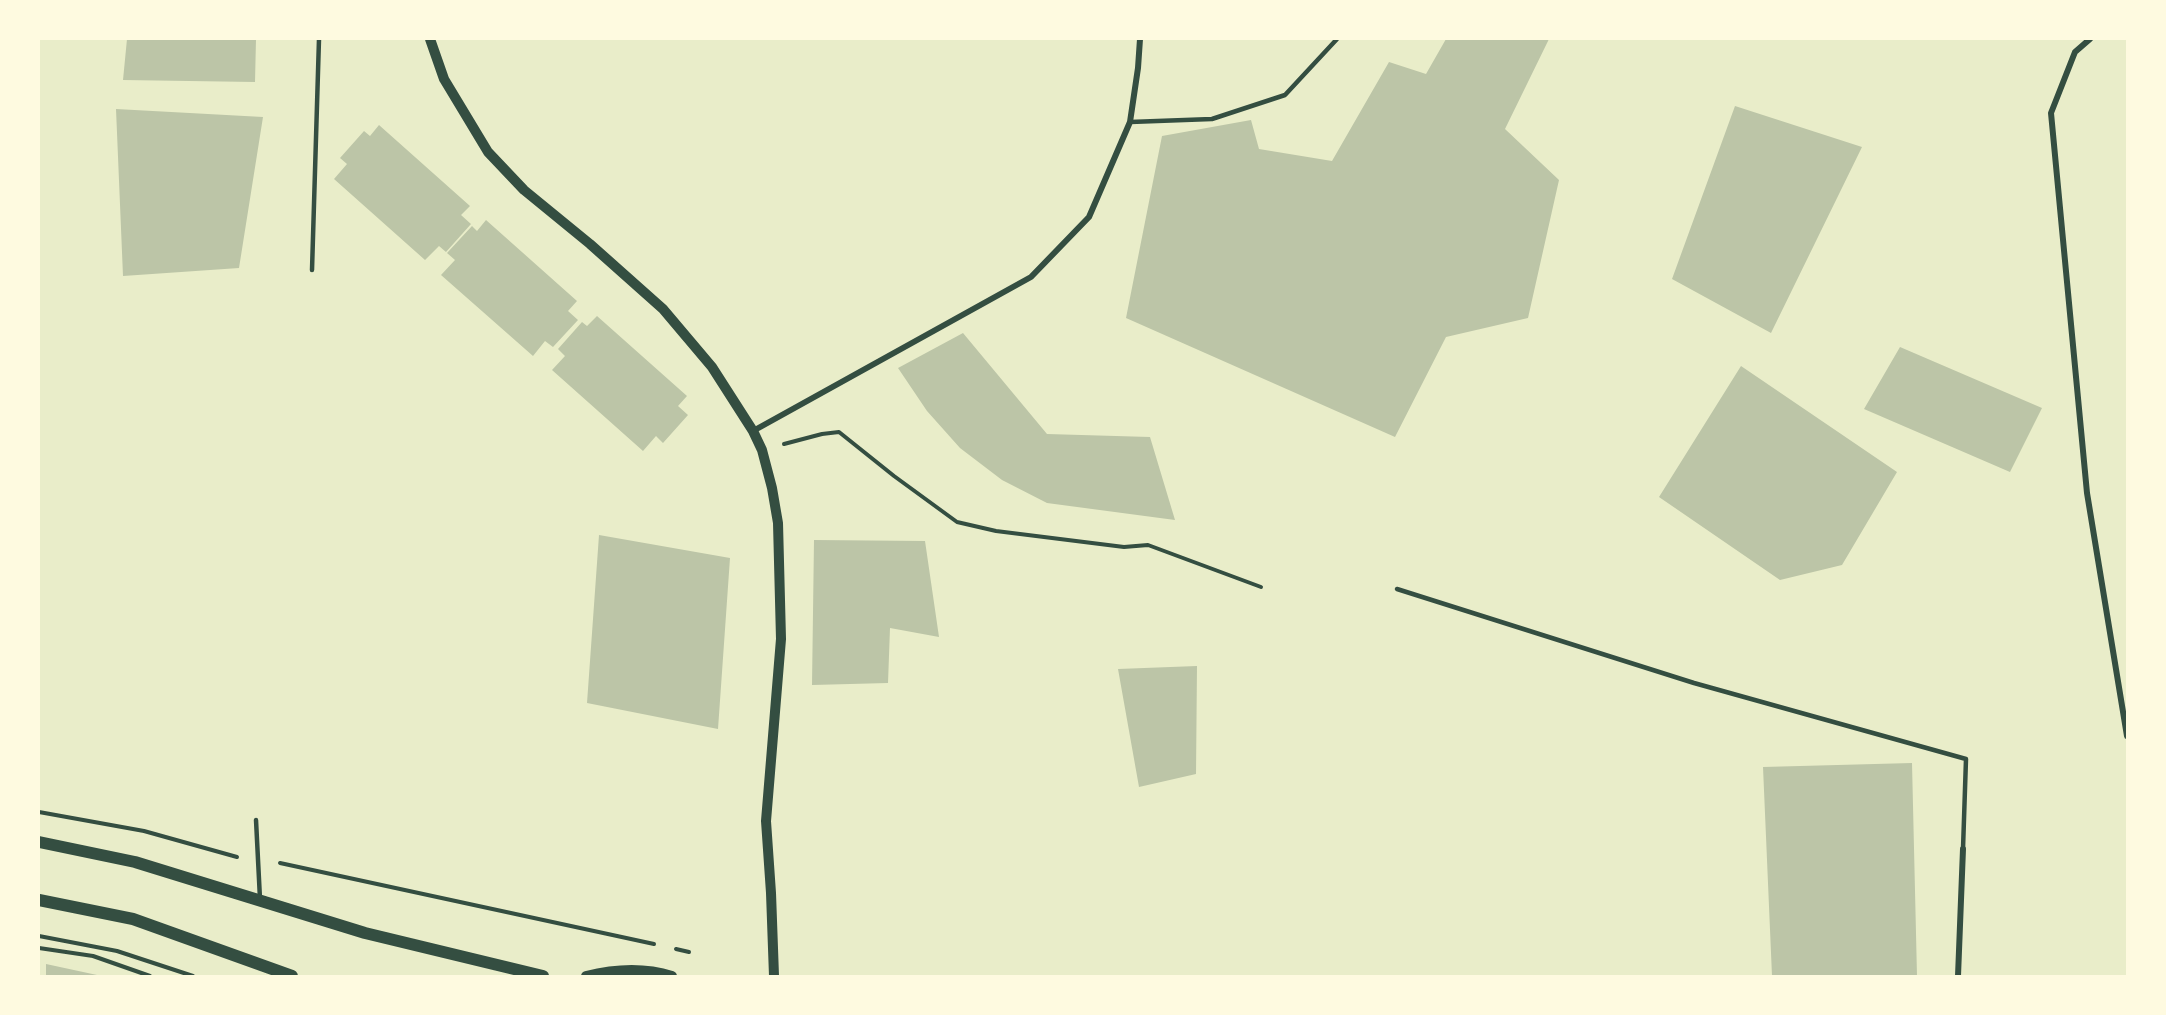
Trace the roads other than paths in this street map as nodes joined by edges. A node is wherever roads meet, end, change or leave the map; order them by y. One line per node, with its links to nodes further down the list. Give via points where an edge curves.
1 (319, 39): 7 (lane)
2 (430, 39): 8 (street, via 444,79 488,152 524,190 663,309 712,367)
3 (1140, 39): 6 (street)
4 (1337, 39): 6 (lane, via 1285,95 1212,119)
5 (2090, 39): 10 (street, via 2075,52 2051,113 2087,493)
6 (1130, 122): 8 (street, via 1089,217 1031,277)
7 (312, 270)
8 (753, 431): 20 (street, via 762,450 778,524 781,639 766,821)
9 (1397, 589): 13 (lane, via 1694,683 1966,759)
10 (2127, 736)
11 (256, 820): 15 (lane)
12 (39, 842): 15 (main road, via 135,862)
13 (1963, 849): 21 (street)
14 (39, 900): 16 (main road, via 133,919)
15 (260, 901): 17 (main road, via 365,933)
16 (292, 976)
17 (543, 976)
18 (586, 976): 19 (street, via 610,970 657,971)
19 (672, 976)
20 (774, 976)
21 (1958, 976)

